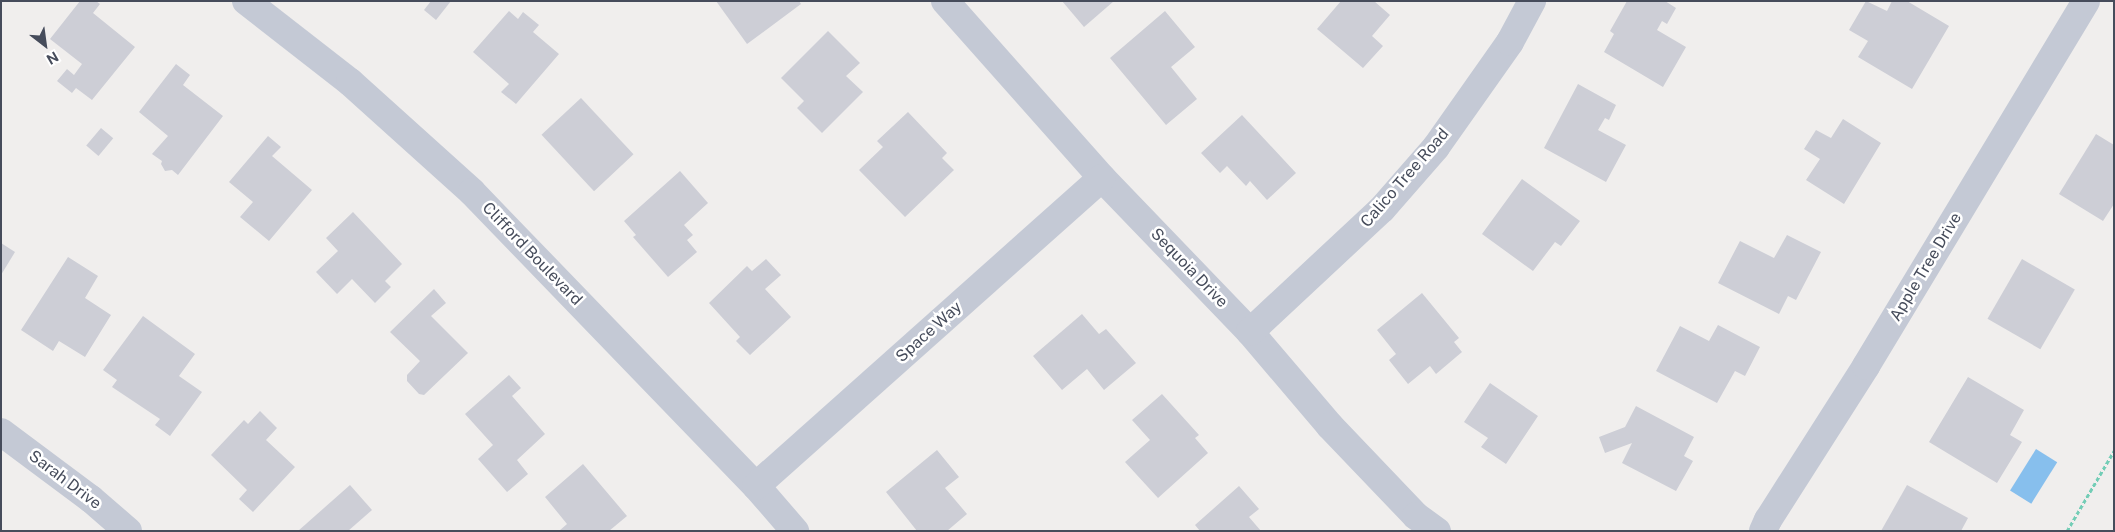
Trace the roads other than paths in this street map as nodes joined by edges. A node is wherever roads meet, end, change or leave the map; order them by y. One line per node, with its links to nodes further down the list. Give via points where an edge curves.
1 (246, 1): 8 (street, Clifford Boulevard, via 350,82 472,192)
2 (945, 1): 5 (street, Sequoia Drive)
3 (1532, 1): 6 (street, Calico Tree Road, via 1510,42 1436,147 1382,209)
4 (2086, 1): 12 (street, Apple Tree Drive)
5 (1102, 178): 6 (street, Sequoia Drive); 8 (street, Space Way)
6 (1250, 332): 11 (street, Sequoia Drive, via 1330,426 1416,516)
7 (1, 432): 9 (street, Sarah Drive)
8 (756, 486): 10 (street, Clifford Boulevard)
9 (128, 531)
10 (795, 531)
11 (1437, 531)
12 (1763, 531)

